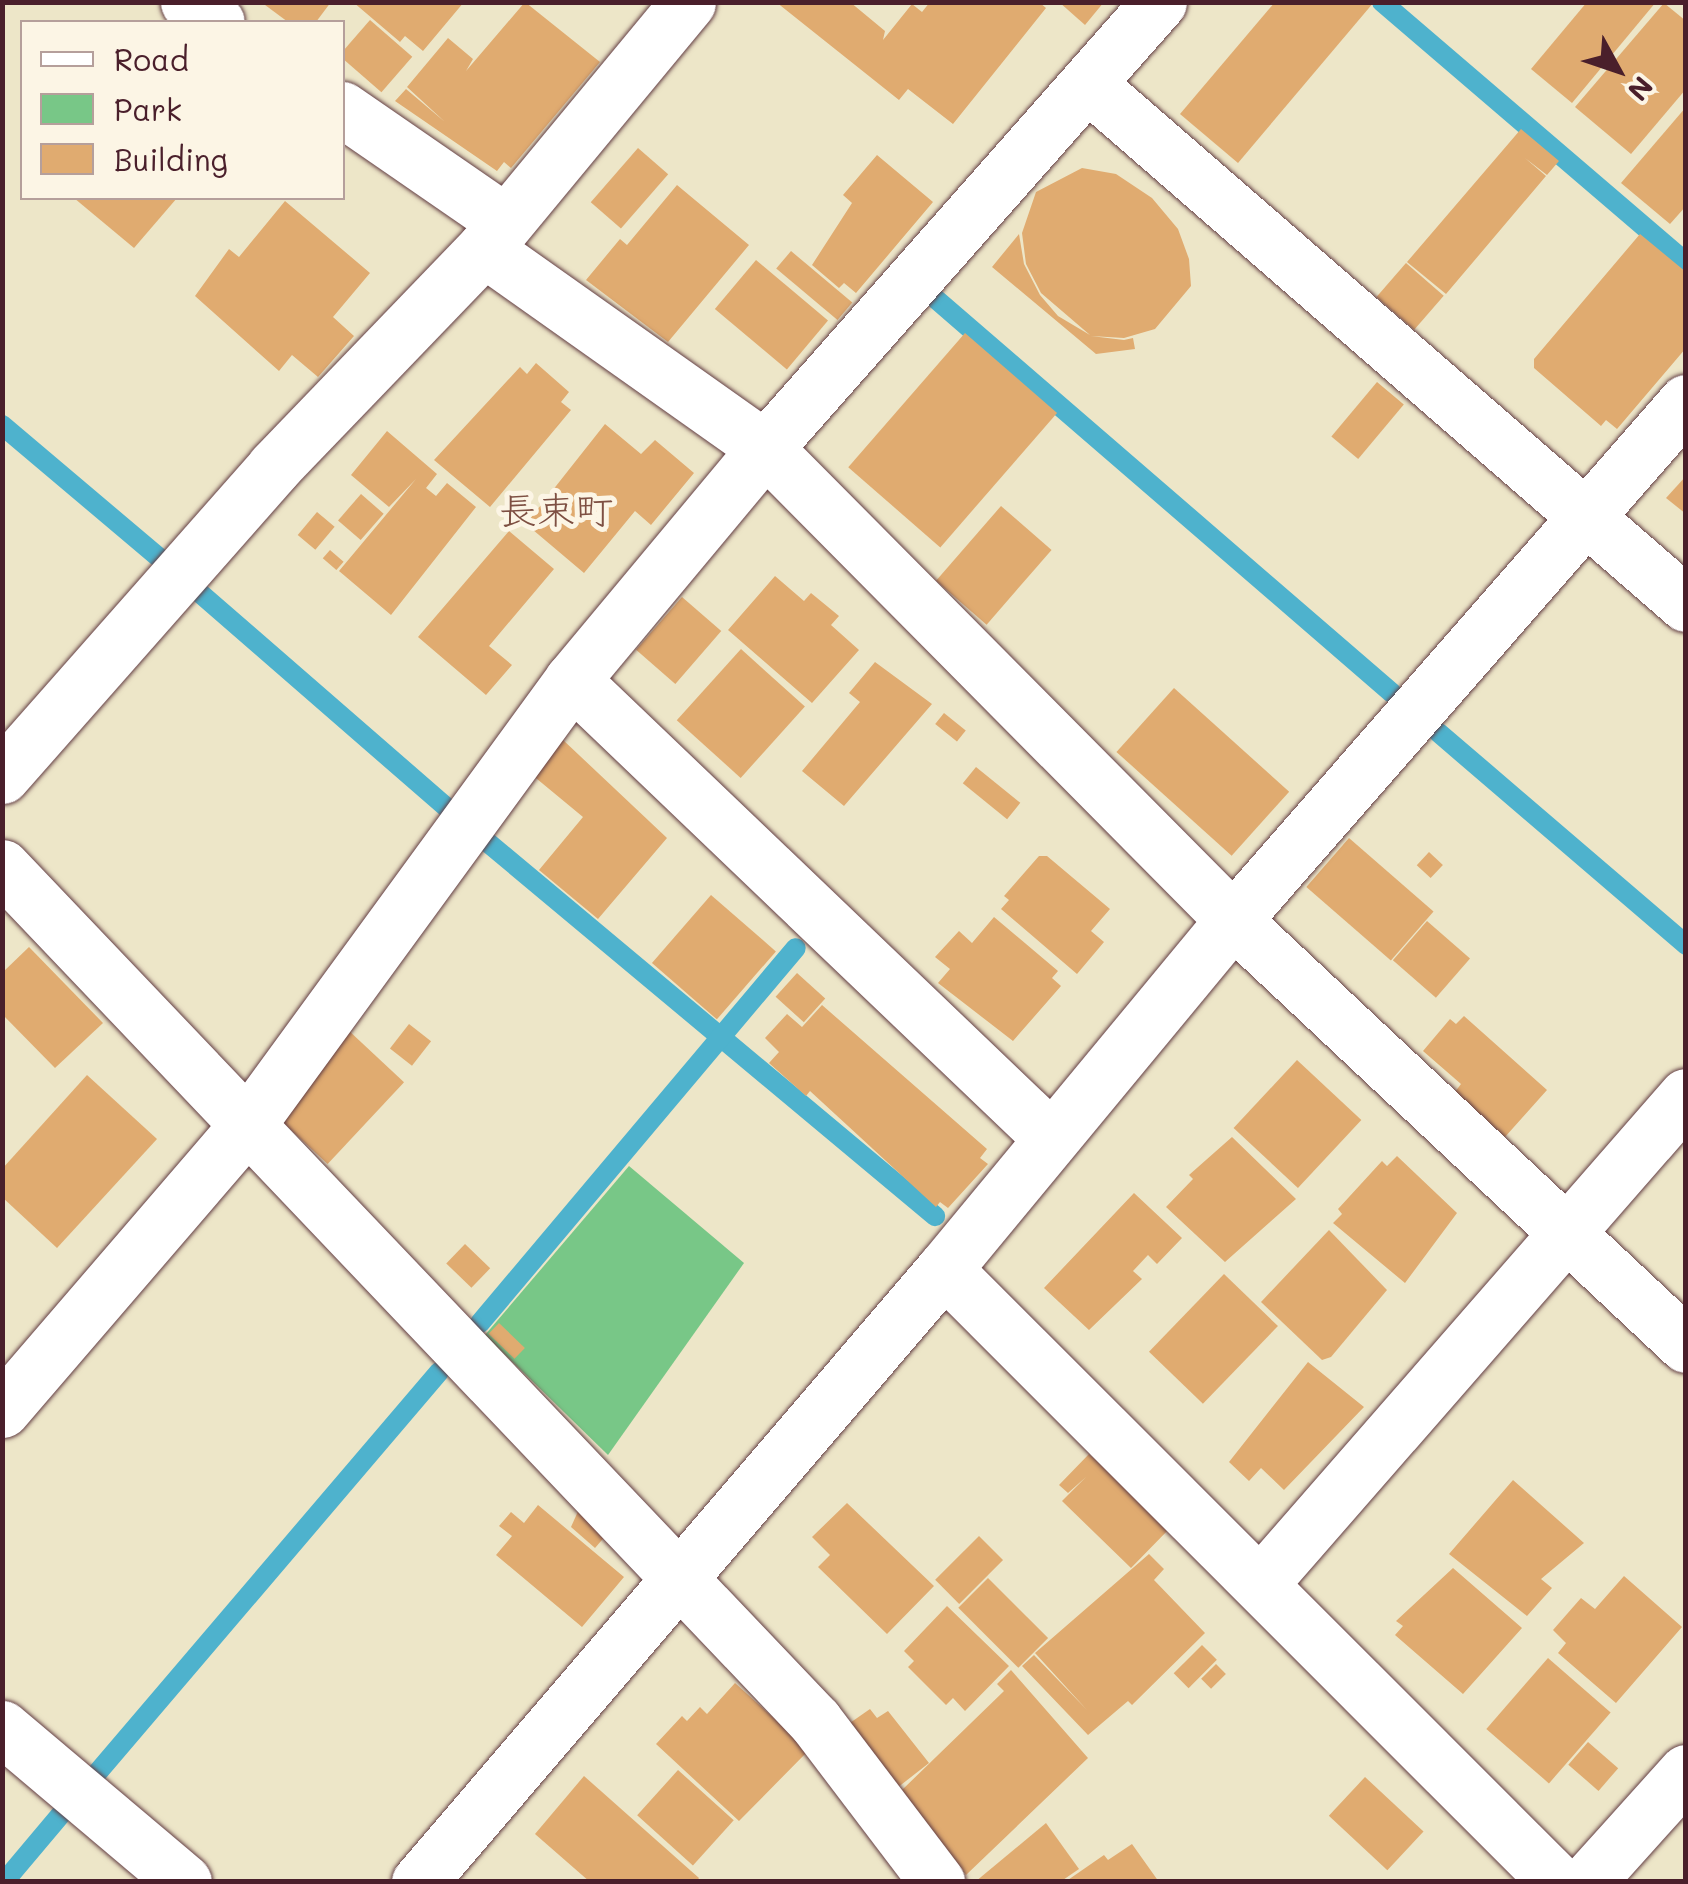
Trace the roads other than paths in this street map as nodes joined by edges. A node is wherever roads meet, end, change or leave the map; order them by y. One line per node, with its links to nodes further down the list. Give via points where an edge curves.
1 (188, 2): 4 (street)
2 (688, 2): 7 (street)
3 (1159, 2): 5 (street)
4 (214, 20)
5 (1088, 85): 9 (street); 10 (street)
6 (345, 111): 7 (street)
7 (494, 235): 9 (street); 13 (street, via 274,467)
8 (1686, 402): 10 (street)
9 (766, 448): 12 (street); 15 (street)
10 (1586, 517): 11 (street); 15 (street)
11 (1686, 604)
12 (572, 680): 17 (street); 18 (street)
13 (2, 776)
14 (2, 867): 17 (street)
15 (1232, 920): 18 (street); 19 (street)
16 (1686, 1096): 19 (street)
17 (248, 1124): 22 (street); 23 (street)
18 (1051, 1138): 20 (street)
19 (1564, 1232): 21 (street); 24 (street)
20 (944, 1269): 23 (street); 24 (street)
21 (1686, 1345)
22 (2, 1410)
23 (679, 1578): 28 (street); 29 (street, via 816,1720)
24 (1260, 1584): 30 (street)
25 (2, 1728): 27 (street)
26 (1686, 1772): 31 (street)
27 (184, 1882)
28 (419, 1882)
29 (936, 1882)
30 (1558, 1882)
31 (1587, 1882)

